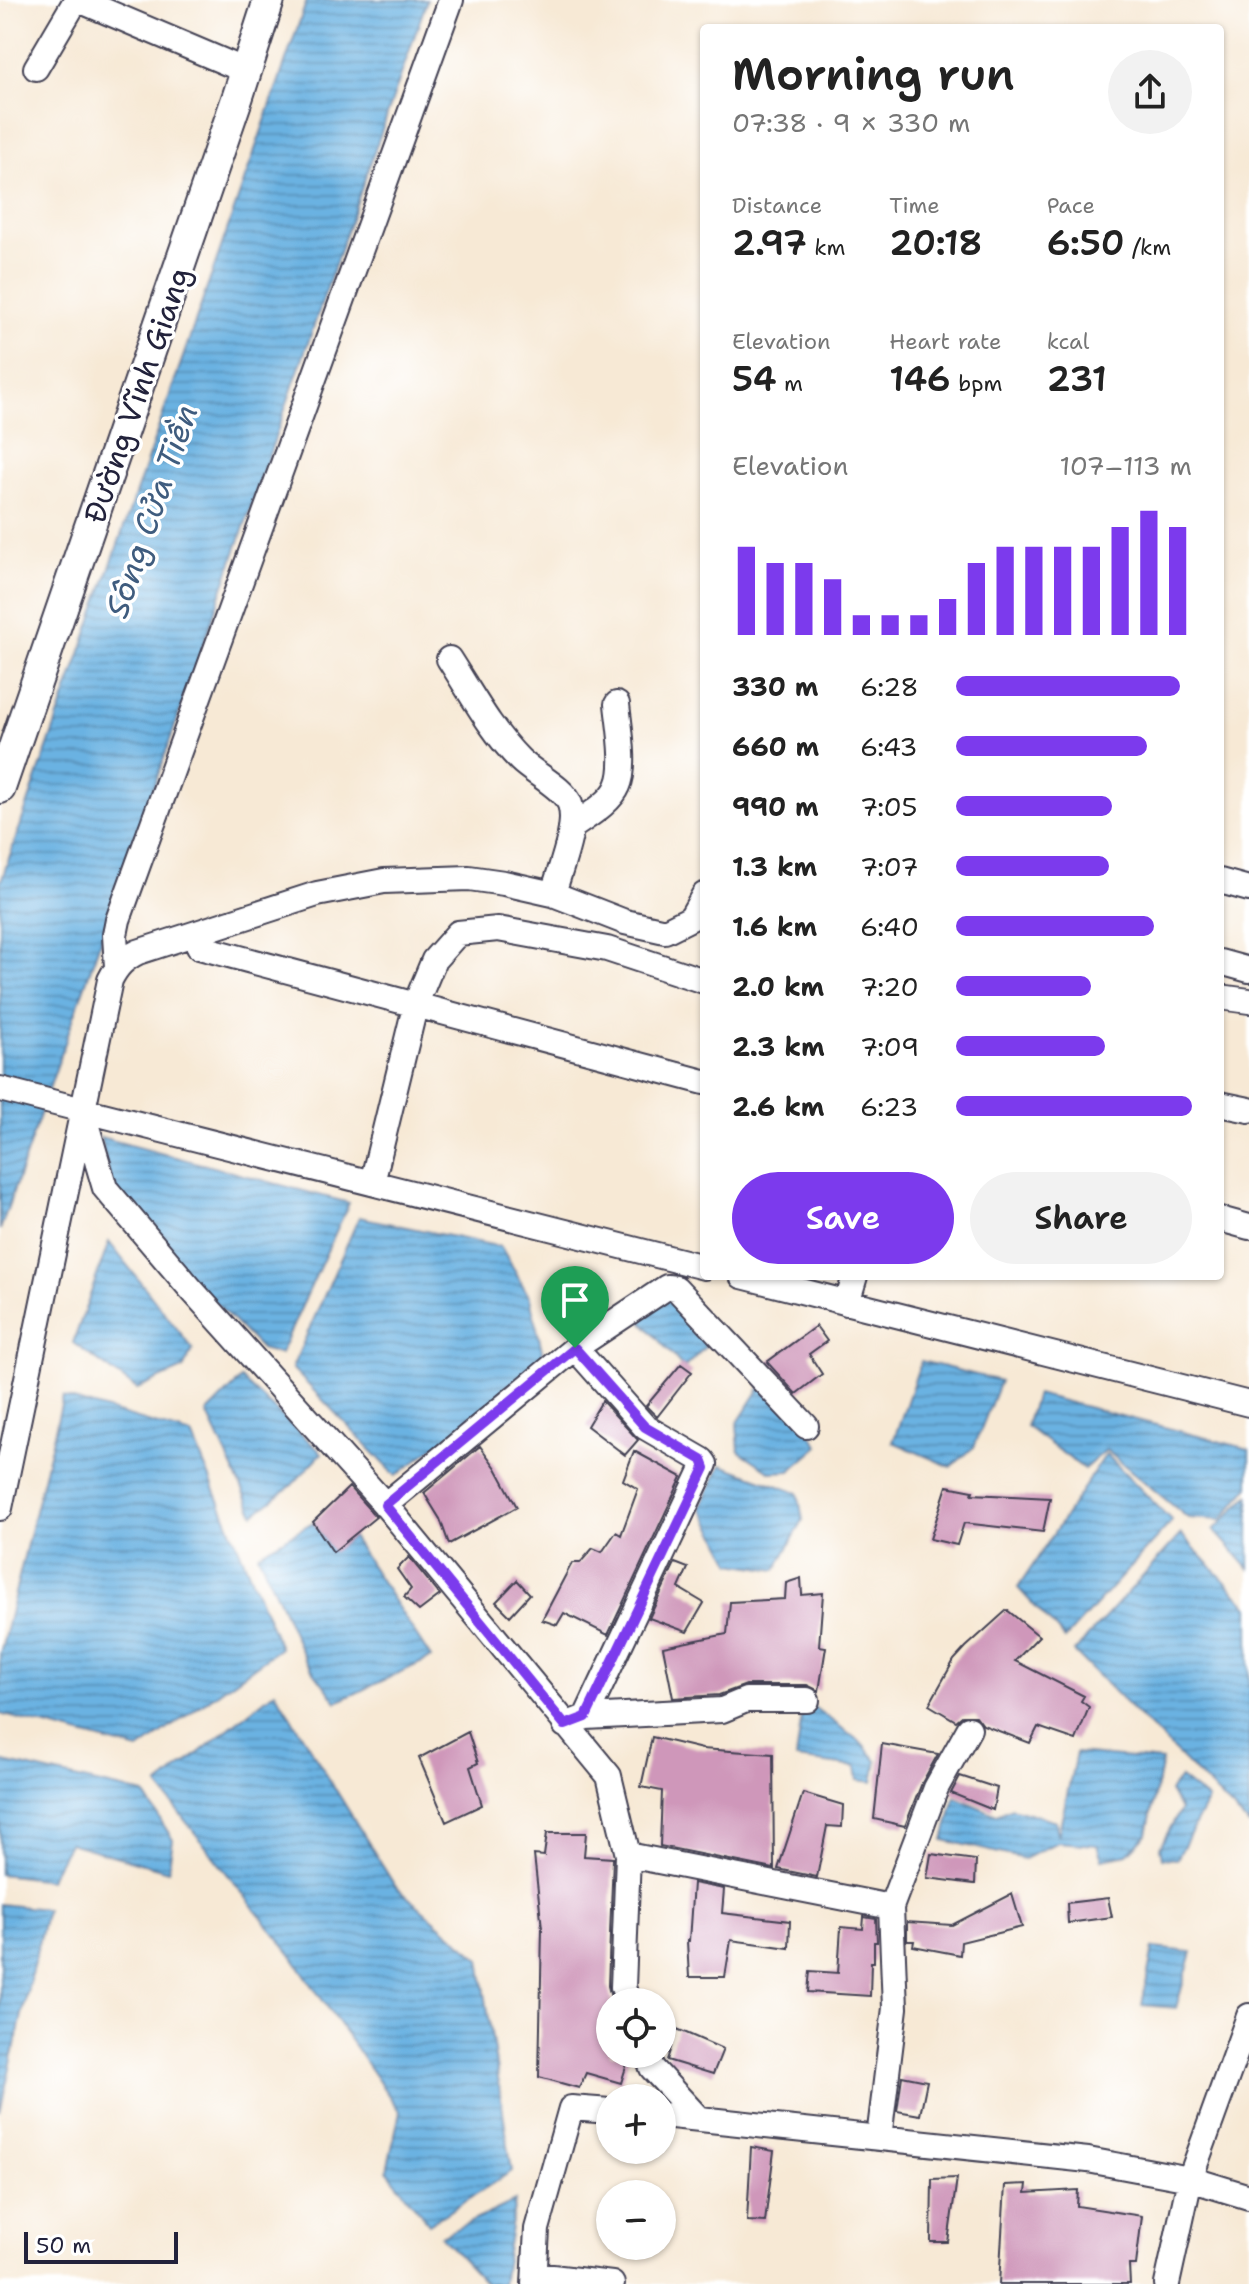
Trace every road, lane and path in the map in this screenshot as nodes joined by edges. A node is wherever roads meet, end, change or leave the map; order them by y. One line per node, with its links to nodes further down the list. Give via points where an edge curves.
1 (78, 0): 4 (street); 5 (street)
2 (269, 0): 5 (street, Đường Vĩnh Giang)
3 (451, 0): 17 (street, via 118,920)
4 (36, 68)
5 (246, 71): 8 (street, Đường Vĩnh Giang)
6 (449, 659): 10 (street, via 507,746 568,800)
7 (617, 704): 10 (street, via 622,774 618,788)
8 (11, 722): 9 (street, Đường Vĩnh Giang)
9 (0, 788)
10 (571, 828): 13 (street)
11 (1224, 882): 12 (street)
12 (1249, 889)
13 (553, 894): 14 (street, via 625,922 665,931 691,918); 17 (street, via 469,878 384,881 317,894 138,952)
14 (700, 902)
15 (199, 947): 22 (street)
16 (1224, 963): 18 (street)
17 (117, 967): 26 (street)
18 (1249, 970)
19 (700, 980): 22 (street, via 607,949 498,929 458,933 434,960)
20 (1224, 998): 21 (street)
21 (1249, 1001)
22 (416, 1003): 23 (street); 28 (street)
23 (700, 1081)
24 (0, 1089): 26 (street)
25 (1224, 1105): 27 (street)
26 (72, 1107): 28 (street); 38 (street, via 105,1188); 39 (street)
27 (1249, 1110)
28 (372, 1183): 31 (street)
29 (1224, 1220): 30 (street)
30 (1249, 1227)
31 (700, 1266)
32 (758, 1280): 34 (street)
33 (854, 1280): 34 (street)
34 (847, 1303): 36 (street)
35 (575, 1348): 37 (street, via 671,1286); 38 (street); 41 (street, via 645,1427 705,1464)
36 (1249, 1404)
37 (806, 1426)
38 (385, 1505): 41 (street)
39 (0, 1508)
40 (807, 1700): 41 (street, via 746,1700 722,1710)
41 (576, 1721): 43 (street, via 609,1776)
42 (969, 1729): 44 (street, via 936,1788)
43 (628, 1855): 44 (street); 45 (street)
44 (891, 1907): 51 (street, via 895,2008)
45 (623, 1988)
46 (1249, 2016): 52 (street)
47 (652, 2068): 50 (street)
48 (596, 2110): 54 (street, via 571,2108 537,2229)
49 (676, 2116): 50 (street)
50 (698, 2118): 51 (street)
51 (879, 2138): 52 (street, via 1088,2160)
52 (1190, 2179): 53 (street); 56 (street)
53 (1249, 2197)
54 (534, 2279): 55 (street)
55 (612, 2284)
56 (1167, 2284)

